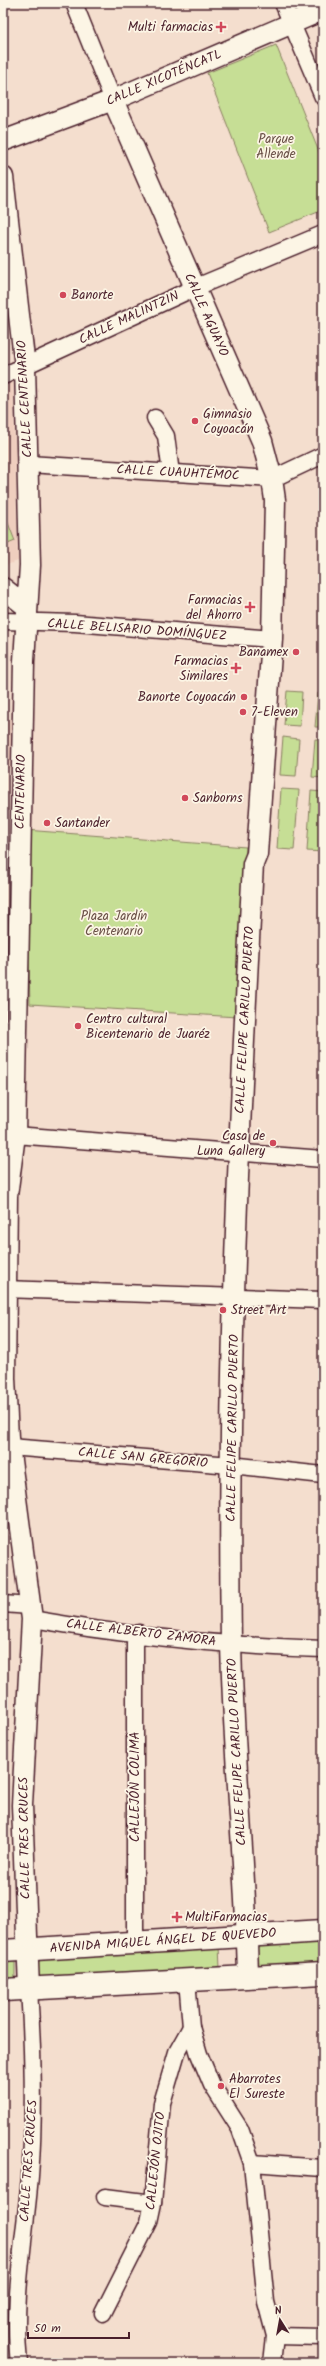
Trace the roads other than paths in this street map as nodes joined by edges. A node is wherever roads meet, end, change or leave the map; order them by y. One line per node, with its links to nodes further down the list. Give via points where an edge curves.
1 (74, 3): 6 (street, CALLE AGUAYO)
2 (283, 3): 4 (street)
3 (323, 10): 4 (street, CALLE XICOTÉNCATL)
4 (292, 24): 5 (street); 6 (street, CALLE XICOTÉNCATL)
5 (323, 97)
6 (113, 100): 7 (street, CALLE XICOTÉNCATL); 10 (street, CALLE AGUAYO)
7 (3, 141)
8 (3, 177): 11 (street, CALLE CENTENARIO)
9 (323, 234): 10 (street, CALLE MALINTZIN)
10 (194, 288): 11 (street, CALLE MALINTZIN); 17 (street, CALLE AGUAYO, via 262,441)
11 (25, 367): 12 (street, CALLE MALINTZIN); 15 (street, CALLE CENTENARIO)
12 (3, 376)
13 (155, 418): 16 (street, via 166,436)
14 (323, 455): 17 (street, CALLE CUAUHTÉMOC)
15 (28, 464): 16 (street, CALLE CUAUHTÉMOC); 19 (street, CALLE CENTENARIO, via 30,565)
16 (171, 473): 17 (street, CALLE CUAUHTÉMOC)
17 (272, 478): 21 (street, CALLE AGUAYO, via 275,500)
18 (3, 588): 19 (street)
19 (27, 614): 20 (street, CALLE BELISARIO DOMÍNGUEZ); 21 (street, CALLE BELISARIO DOMÍNGUEZ, via 75,623); 22 (street, CENTENARIO)
20 (3, 621)
21 (272, 640): 24 (street, CALLE FELIPE CARILLO PUERTO, via 257,854 253,864)
22 (10, 962): 23 (street, CENTENARIO)
23 (15, 1135): 24 (street); 26 (street, CALLE TRES CRUCES, via 7,1196)
24 (239, 1153): 25 (street); 27 (street, CALLE FELIPE CARILLO PUERTO)
25 (323, 1159)
26 (4, 1289): 27 (street); 29 (street, CALLE TRES CRUCES)
27 (235, 1298): 28 (street); 30 (street, CALLE FELIPE CARILLO PUERTO)
28 (323, 1300)
29 (7, 1441): 30 (street, CALLE SAN GREGORIO); 33 (street, CALLE TRES CRUCES)
30 (231, 1465): 31 (street, CALLE SAN GREGORIO); 35 (street, CALLE FELIPE CARILLO PUERTO)
31 (323, 1476)
32 (3, 1604): 33 (street, CALLE ALBERTO ZAMORA)
33 (31, 1613): 34 (street, CALLE ALBERTO ZAMORA); 40 (street, CALLE TRES CRUCES, via 22,1805)
34 (139, 1633): 35 (street, CALLE ALBERTO ZAMORA); 39 (street, CALLEJÓN COLIMA, via 135,1643)
35 (231, 1643): 36 (street, CALLE ALBERTO ZAMORA); 38 (street, CALLE FELIPE CARILLO PUERTO)
36 (323, 1649)
37 (323, 1930): 38 (main road, AVENIDA MIGUEL ÁNGEL DE QUEVEDO)
38 (247, 1936): 39 (main road, AVENIDA MIGUEL ÁNGEL DE QUEVEDO); 43 (street, CALLE FELIPE CARILLO PUERTO)
39 (135, 1942): 40 (main road, AVENIDA MIGUEL ÁNGEL DE QUEVEDO)
40 (28, 1949): 41 (main road, AVENIDA MIGUEL ÁNGEL DE QUEVEDO); 45 (street, CALLE TRES CRUCES)
41 (3, 1951)
42 (323, 1973): 43 (main road)
43 (248, 1977): 44 (main road)
44 (187, 1980): 45 (main road); 47 (street)
45 (29, 1989): 46 (main road); 55 (street, CALLE TRES CRUCES, via 34,2064 30,2175 15,2332)
46 (3, 1990)
47 (191, 2027): 48 (street, via 212,2085 240,2129); 51 (street, CALLEJÓN OJITO, via 177,2052 162,2103)
48 (252, 2163): 49 (street); 53 (street, via 266,2302)
49 (323, 2168)
50 (105, 2196): 51 (street)
51 (153, 2203): 52 (street, CALLEJÓN OJITO, via 149,2222)
52 (103, 2313)
53 (275, 2336): 54 (street); 56 (street)
54 (323, 2337)
55 (19, 2363)
56 (272, 2363)

